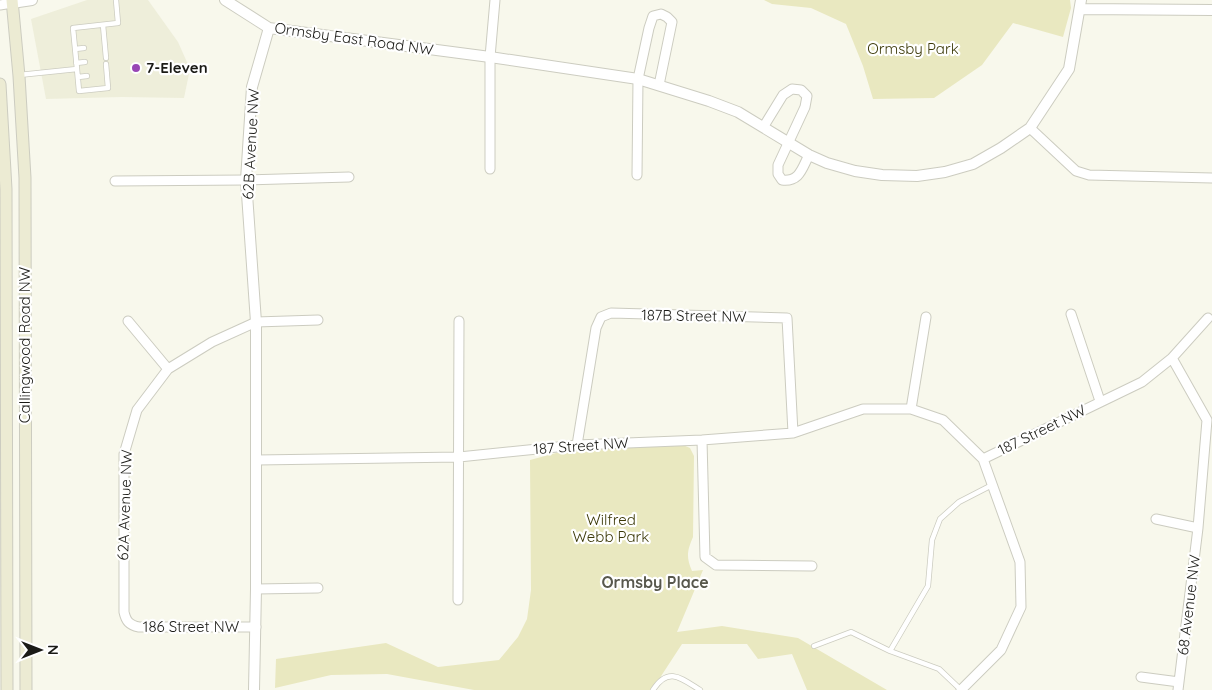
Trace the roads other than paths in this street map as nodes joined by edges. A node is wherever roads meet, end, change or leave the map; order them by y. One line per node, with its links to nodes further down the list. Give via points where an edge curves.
1 (32, 0): 5 (street)
2 (116, 0): 9 (lane, via 118,24)
3 (226, 0): 10 (street, Ormsby East Road NW)
4 (495, 0): 15 (street)
5 (12, 2): 7 (street); 23 (main road, Callingwood Road NW)
6 (1081, 4): 8 (street); 30 (street, Ormsby East Road NW, via 1069,69)
7 (0, 5)
8 (1212, 10)
9 (103, 25): 12 (lane); 14 (lane, via 73,28)
10 (268, 28): 15 (street, Ormsby East Road NW); 37 (street, 62B Avenue NW, via 252,88)
11 (97, 47): 12 (lane)
12 (105, 47): 16 (lane)
13 (84, 48): 14 (lane)
14 (75, 49): 18 (lane)
15 (490, 57): 26 (street, Ormsby East Road NW); 33 (street)
16 (106, 58)
17 (85, 62): 18 (lane)
18 (76, 63): 20 (lane)
19 (106, 64): 21 (lane)
20 (77, 69): 23 (lane); 25 (lane)
21 (107, 74): 22 (lane); 25 (lane, via 108,88 89,90 79,90)
22 (100, 75)
23 (19, 76): 70 (main road, Callingwood Road NW, via 25,178)
24 (87, 76): 25 (lane)
25 (78, 77)
26 (638, 79): 28 (street, Ormsby East Road NW); 28 (street, via 653,16 661,14 672,22); 34 (street)
27 (0, 84): 69 (main road, Callingwood Road NW, via 6,189)
28 (659, 85): 29 (street, Ormsby East Road NW, via 738,112)
29 (764, 126): 31 (street, Ormsby East Road NW); 31 (street, via 783,95 792,89 801,90 807,96 805,107)
30 (1030, 128): 32 (street, Ormsby East Road NW, via 973,164 916,176 855,171); 36 (street, via 1081,173)
31 (790, 143): 32 (street, Ormsby East Road NW); 32 (street, via 778,165 782,180 791,181 798,176)
32 (810, 155)
33 (490, 169)
34 (637, 175)
35 (349, 177): 37 (street)
36 (1212, 178)
37 (246, 180): 38 (street); 45 (street, 62B Avenue NW)
38 (115, 181)
39 (1071, 314): 48 (street, 187 Street NW)
40 (926, 317): 49 (street)
41 (1208, 318): 46 (street, 187 Street NW)
42 (318, 320): 45 (street)
43 (128, 321): 47 (street)
44 (458, 321): 53 (street)
45 (256, 322): 47 (street, via 212,342); 55 (street, 62B Avenue NW)
46 (1172, 358): 48 (street, 187 Street NW, via 1142,382); 58 (street, 68 Avenue NW, via 1207,420)
47 (168, 369): 63 (street, 62A Avenue NW, via 137,410 124,454 124,612)
48 (1100, 401): 54 (street, 187 Street NW)
49 (911, 409): 50 (street, 187 Street NW, via 863,409); 54 (street, 187 Street NW, via 943,420)
50 (793, 433): 51 (street, 187 Street NW); 52 (street, 187B Street NW, via 788,318 611,314 602,318 596,328)
51 (702, 440): 52 (street, 187 Street NW); 59 (street, via 705,557 716,564)
52 (577, 445): 53 (street, 187 Street NW)
53 (459, 457): 55 (street, 187 Street NW); 62 (street)
54 (983, 459): 56 (street)
55 (257, 460): 61 (street, 62B Avenue NW)
56 (992, 485): 66 (lane, via 959,502 940,519 932,540 928,586); 74 (street, via 1020,562 1021,607 1000,650)
57 (1156, 520): 58 (street)
58 (1198, 528): 68 (street, 68 Avenue NW)
59 (812, 566)
60 (318, 588): 61 (street)
61 (256, 589): 64 (street, 62B Avenue NW)
62 (458, 600)
63 (128, 623): 64 (street, 186 Street NW, via 139,627)
64 (256, 627): 71 (street, 62B Avenue NW)
65 (814, 646): 66 (lane, via 851,632)
66 (890, 651): 74 (lane, via 939,669)
67 (1140, 677): 68 (street, 68 Avenue NW)
68 (1179, 686)
69 (7, 690)
70 (26, 690)
71 (254, 690)
72 (653, 690): 73 (lane, via 658,681 673,676)
73 (700, 690)
74 (961, 690)

